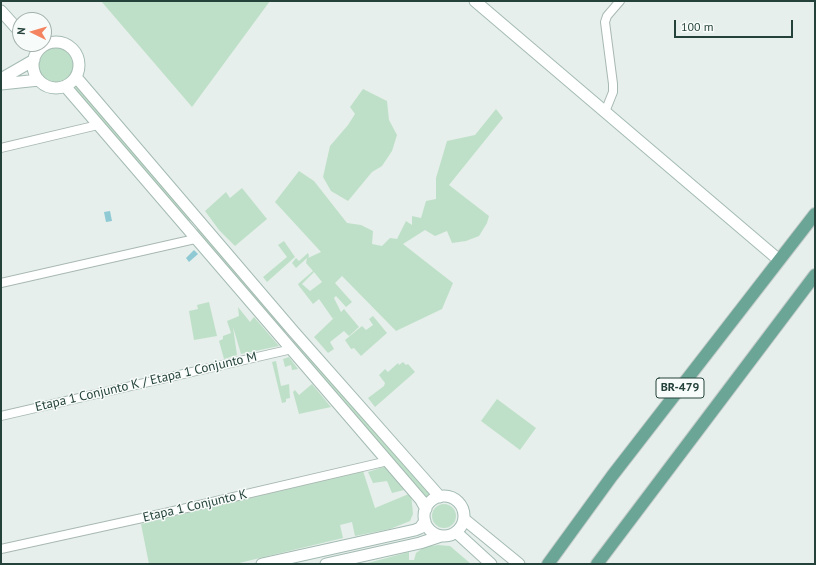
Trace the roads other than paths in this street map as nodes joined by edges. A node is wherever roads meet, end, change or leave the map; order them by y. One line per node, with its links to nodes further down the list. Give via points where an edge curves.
1 (475, 1): 12 (street)
2 (620, 1): 12 (street, via 606,16 605,22 613,92)
3 (1, 11): 4 (street)
4 (12, 20)
5 (52, 41): 7 (street, via 67,44 72,49 79,62)
6 (33, 52): 8 (street); 9 (street, via 33,67)
7 (76, 77): 11 (street); 16 (street)
8 (1, 80)
9 (38, 80): 10 (street); 11 (street, via 50,88)
10 (1, 84)
11 (65, 86): 13 (street)
12 (605, 112): 19 (street)
13 (98, 125): 14 (street); 17 (street)
14 (1, 148)
15 (815, 214): 19 (main road, BR-479)
16 (199, 220): 17 (street); 22 (street)
17 (188, 230): 18 (street)
18 (195, 239): 21 (street); 23 (street)
19 (779, 260): 39 (main road, BR-479, via 612,476)
20 (815, 274): 40 (main road)
21 (1, 283)
22 (294, 332): 23 (street); 27 (street)
23 (284, 340): 24 (street)
24 (292, 349): 25 (street, Etapa 1 Conjunto K / Etapa 1 Conjunto M); 26 (street)
25 (1, 416)
26 (388, 461): 28 (street); 34 (street, Etapa 1 Conjunto K)
27 (440, 497): 28 (street, via 434,499); 29 (street, via 448,496 455,499 460,504)
28 (426, 508): 30 (street)
29 (464, 519): 31 (street); 33 (street)
30 (425, 521): 32 (street, via 428,528); 36 (street, via 415,530)
31 (456, 532): 32 (street); 35 (street)
32 (441, 536): 37 (street)
33 (496, 545): 35 (street); 38 (street)
34 (1, 549)
35 (486, 563)
36 (262, 564)
37 (326, 564)
38 (519, 564)
39 (548, 564)
40 (597, 564)

